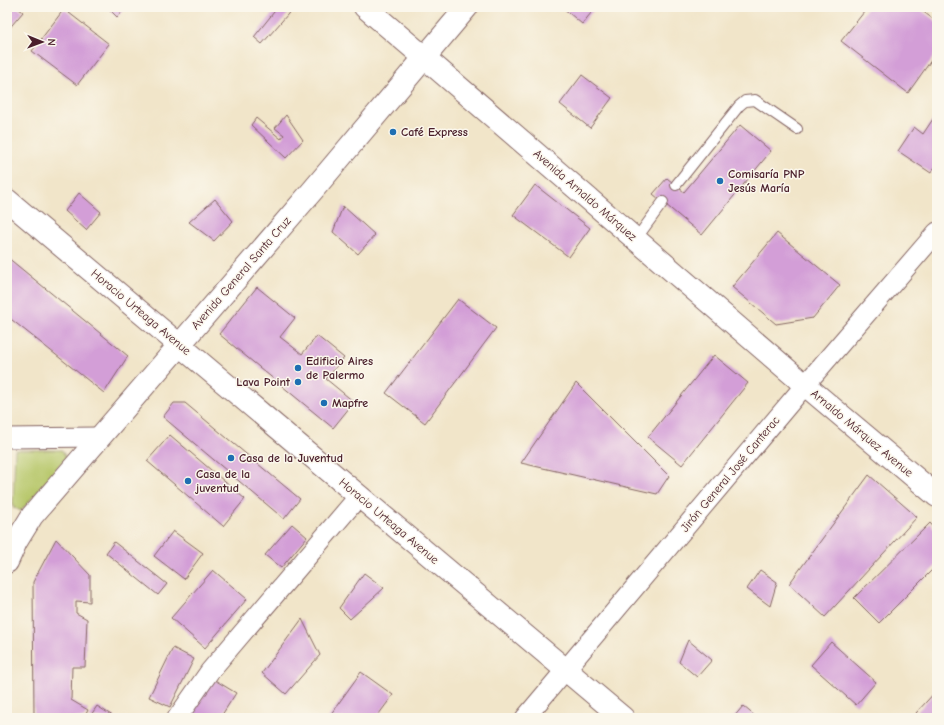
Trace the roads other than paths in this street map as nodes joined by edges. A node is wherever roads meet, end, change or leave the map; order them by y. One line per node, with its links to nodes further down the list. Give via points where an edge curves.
1 (365, 7): 3 (street, Avenida Arnaldo Márquez)
2 (467, 7): 3 (street, Avenida General Santa Cruz)
3 (425, 58): 9 (street, Avenida Arnaldo Márquez); 10 (street, Avenida General Santa Cruz)
4 (797, 129): 5 (lane, via 755,100 745,100)
5 (676, 185)
6 (7, 200): 10 (street, Horacio Urteaga Avenue)
7 (663, 202): 9 (lane)
8 (937, 232): 11 (street, Jirón General José Canterac)
9 (636, 239): 11 (street, Avenida Arnaldo Márquez)
10 (179, 345): 12 (street, Avenida General Santa Cruz); 14 (street, Horacio Urteaga Avenue)
11 (805, 385): 15 (street, Arnaldo Márquez Avenue); 17 (street, Jirón General José Canterac)
12 (99, 437): 13 (street); 16 (street, Avenida General Santa Cruz, via 32,516)
13 (7, 438)
14 (359, 496): 17 (street, Horacio Urteaga Avenue); 18 (street, via 210,671)
15 (937, 496)
16 (7, 562)
17 (566, 669): 19 (street, Jirón General José Canterac); 20 (street, Horacio Urteaga Avenue)
18 (177, 718)
19 (526, 718)
20 (623, 718)

